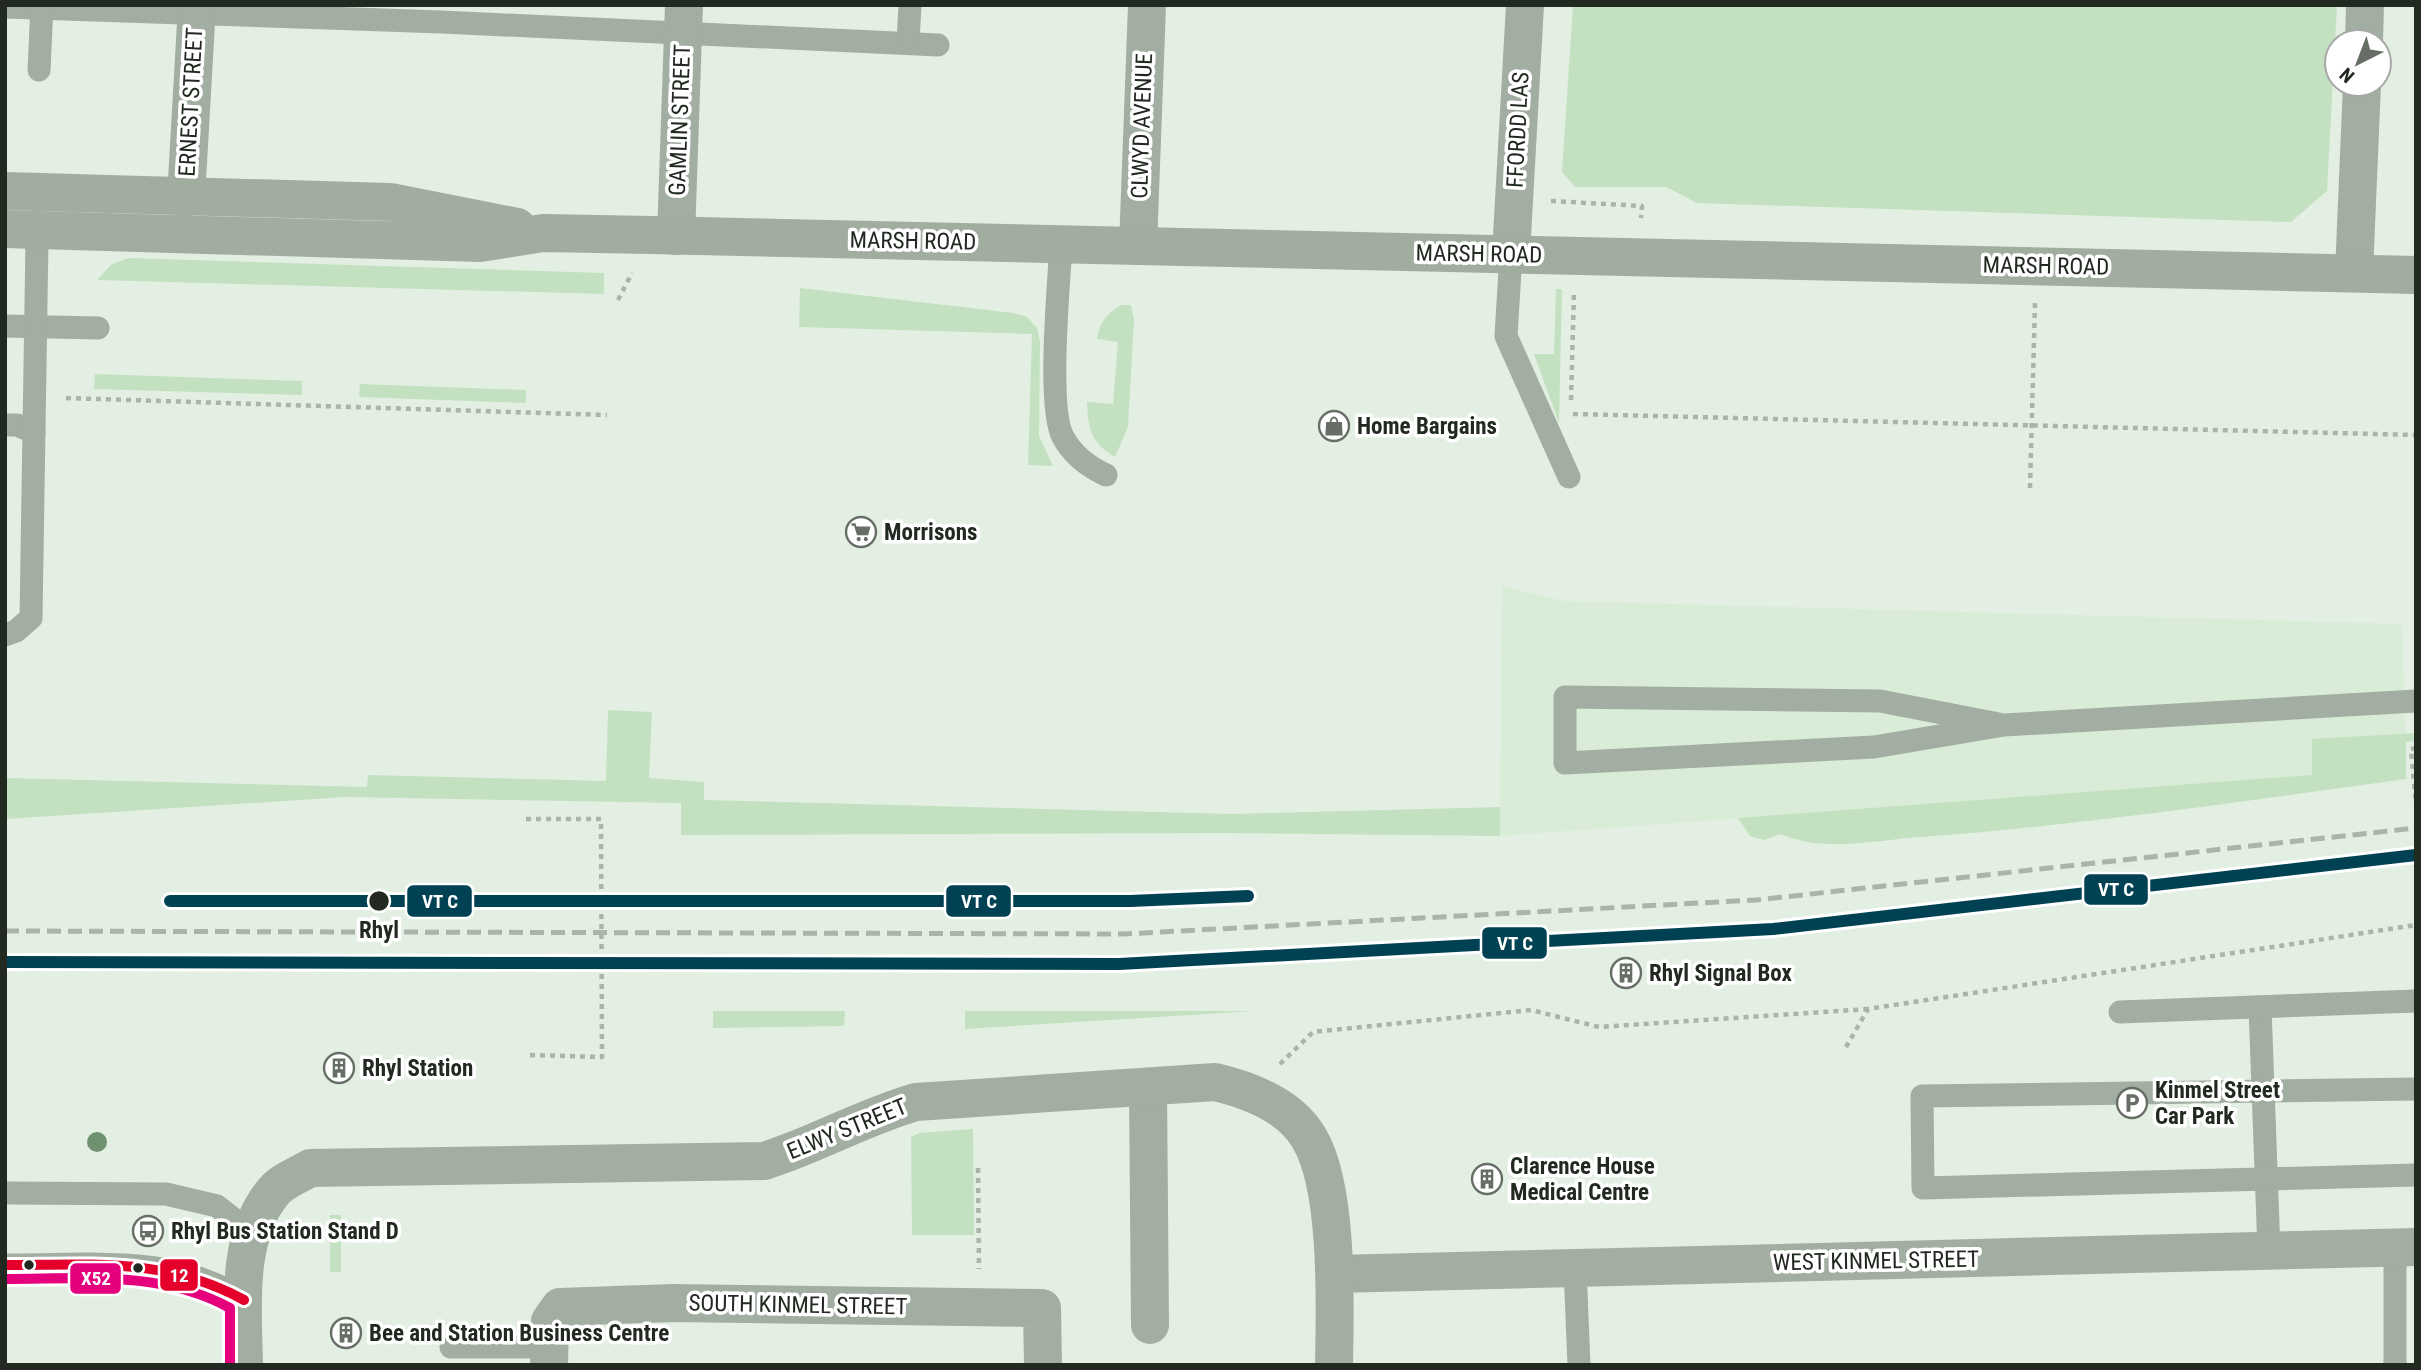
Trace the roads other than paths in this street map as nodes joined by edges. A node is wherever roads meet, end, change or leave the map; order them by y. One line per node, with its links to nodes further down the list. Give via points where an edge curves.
1 (910, 5): 11 (lane)
2 (1147, 5): 20 (street, CLWYD AVENUE)
3 (1525, 5): 21 (street, FFORDD LAS)
4 (2365, 5): 10 (street)
5 (5, 7): 6 (lane)
6 (42, 7): 7 (lane); 13 (lane)
7 (197, 9): 8 (lane); 15 (street, ERNEST STREET)
8 (442, 14): 9 (lane)
9 (684, 19): 11 (lane); 18 (street, GAMLIN STREET)
10 (2364, 28)
11 (908, 43): 12 (lane)
12 (938, 45)
13 (39, 70)
14 (2361, 98): 22 (street)
15 (185, 216): 16 (street); 16 (street, via 92,233); 17 (street, via 390,202); 17 (street, via 274,218 292,236 480,243)
16 (21, 218): 25 (lane)
17 (543, 233): 18 (street, MARSH ROAD)
18 (676, 236): 19 (street, MARSH ROAD)
19 (1061, 244): 20 (street, MARSH ROAD); 29 (lane, via 1055,401 1062,436 1087,466)
20 (1138, 246): 21 (street, MARSH ROAD)
21 (1511, 254): 22 (street, MARSH ROAD); 30 (lane, via 1506,336)
22 (2354, 273): 23 (street, MARSH ROAD)
23 (2416, 275)
24 (5, 326): 25 (lane)
25 (35, 327): 26 (lane); 28 (lane)
26 (98, 328)
27 (5, 425): 28 (lane)
28 (34, 432): 31 (lane, via 31,618)
29 (1106, 475)
30 (1569, 477)
31 (5, 635)
32 (2416, 701): 33 (lane)
33 (2004, 726): 33 (lane, via 1874,747 1565,764 1565,696 1880,701)
34 (2416, 1001): 35 (lane)
35 (2260, 1007): 36 (lane); 39 (lane)
36 (2120, 1012)
37 (1148, 1088): 43 (street, ELWY STREET, via 916,1102 877,1113 806,1148 764,1161 310,1168 275,1189); 48 (street, ELWY STREET, via 1215,1082 1249,1090 1284,1112 1309,1137 1323,1173); 50 (street, via 1134,1269)
38 (2416, 1088): 39 (lane)
39 (2263, 1091): 41 (lane); 41 (lane, via 1922,1096 1923,1188)
40 (2416, 1175): 41 (lane)
41 (2266, 1179): 45 (lane)
42 (5, 1192): 43 (lane, via 166,1194 217,1206)
43 (250, 1232): 49 (street)
44 (2405, 1247): 45 (street, WEST KINMEL STREET); 57 (lane)
45 (2269, 1251): 47 (street, WEST KINMEL STREET)
46 (5, 1265): 49 (lane, via 161,1267 228,1289)
47 (1575, 1268): 48 (street, WEST KINMEL STREET); 56 (lane)
48 (1336, 1274): 55 (street, ELWY STREET)
49 (244, 1300): 53 (street)
50 (1150, 1325)
51 (451, 1347): 52 (lane)
52 (550, 1356): 54 (street, SOUTH KINMEL STREET, via 552,1315 564,1306 1042,1308)
53 (244, 1365)
54 (1043, 1365)
55 (1334, 1365)
56 (1579, 1365)
57 (2395, 1365)

